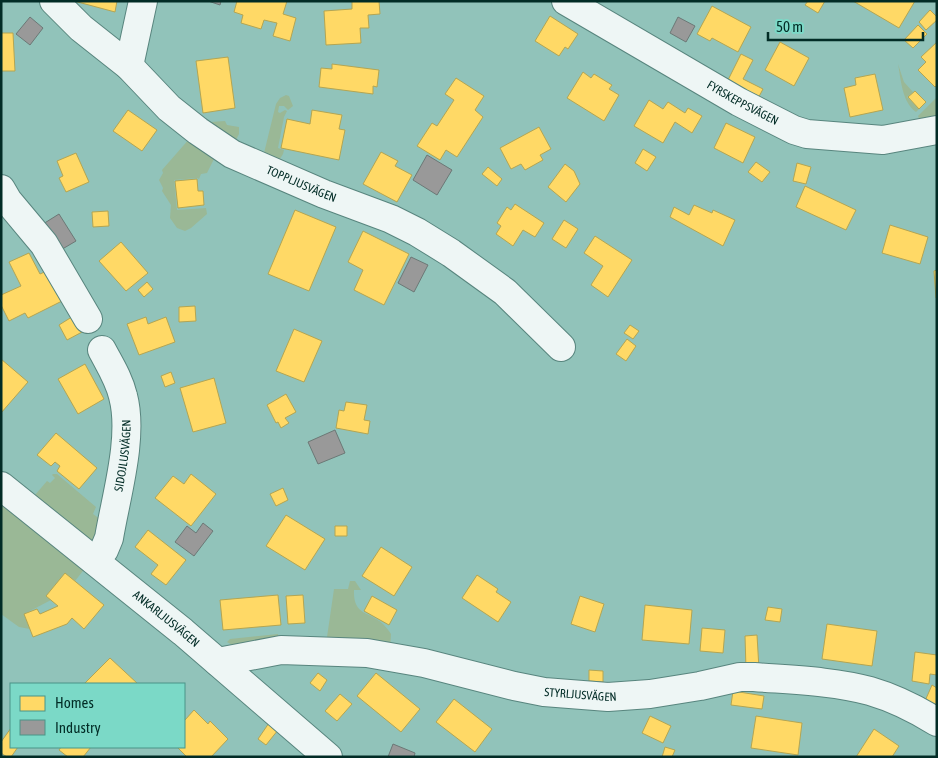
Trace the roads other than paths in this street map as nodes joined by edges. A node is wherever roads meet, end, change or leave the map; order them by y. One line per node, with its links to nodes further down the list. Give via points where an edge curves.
1 (54, 1): 4 (street, TOPPLJUSVÄGEN, via 81,28)
2 (142, 1): 4 (street)
3 (566, 1): 5 (street, FYRSKEPPSVÄGEN, via 739,102 794,130 807,134 883,140)
4 (129, 66): 8 (street, TOPPLJUSVÄGEN, via 169,108 232,154 308,188 391,219 451,253 505,292)
5 (937, 130)
6 (1, 189): 7 (street, via 44,244)
7 (88, 319)
8 (561, 347)
9 (102, 350): 11 (street, SIDOJLUSVÄGEN, via 118,379 127,430 109,538)
10 (1, 486): 11 (street, ANKARLJUSVÄGEN)
11 (95, 561): 12 (street, ANKARLJUSVÄGEN)
12 (218, 662): 13 (street, STYRLJUSVÄGEN, via 281,650 367,654 424,663 544,692 608,697 650,694 754,676 869,691); 14 (street, ANKARLJUSVÄGEN)
13 (937, 722)
14 (328, 757)

